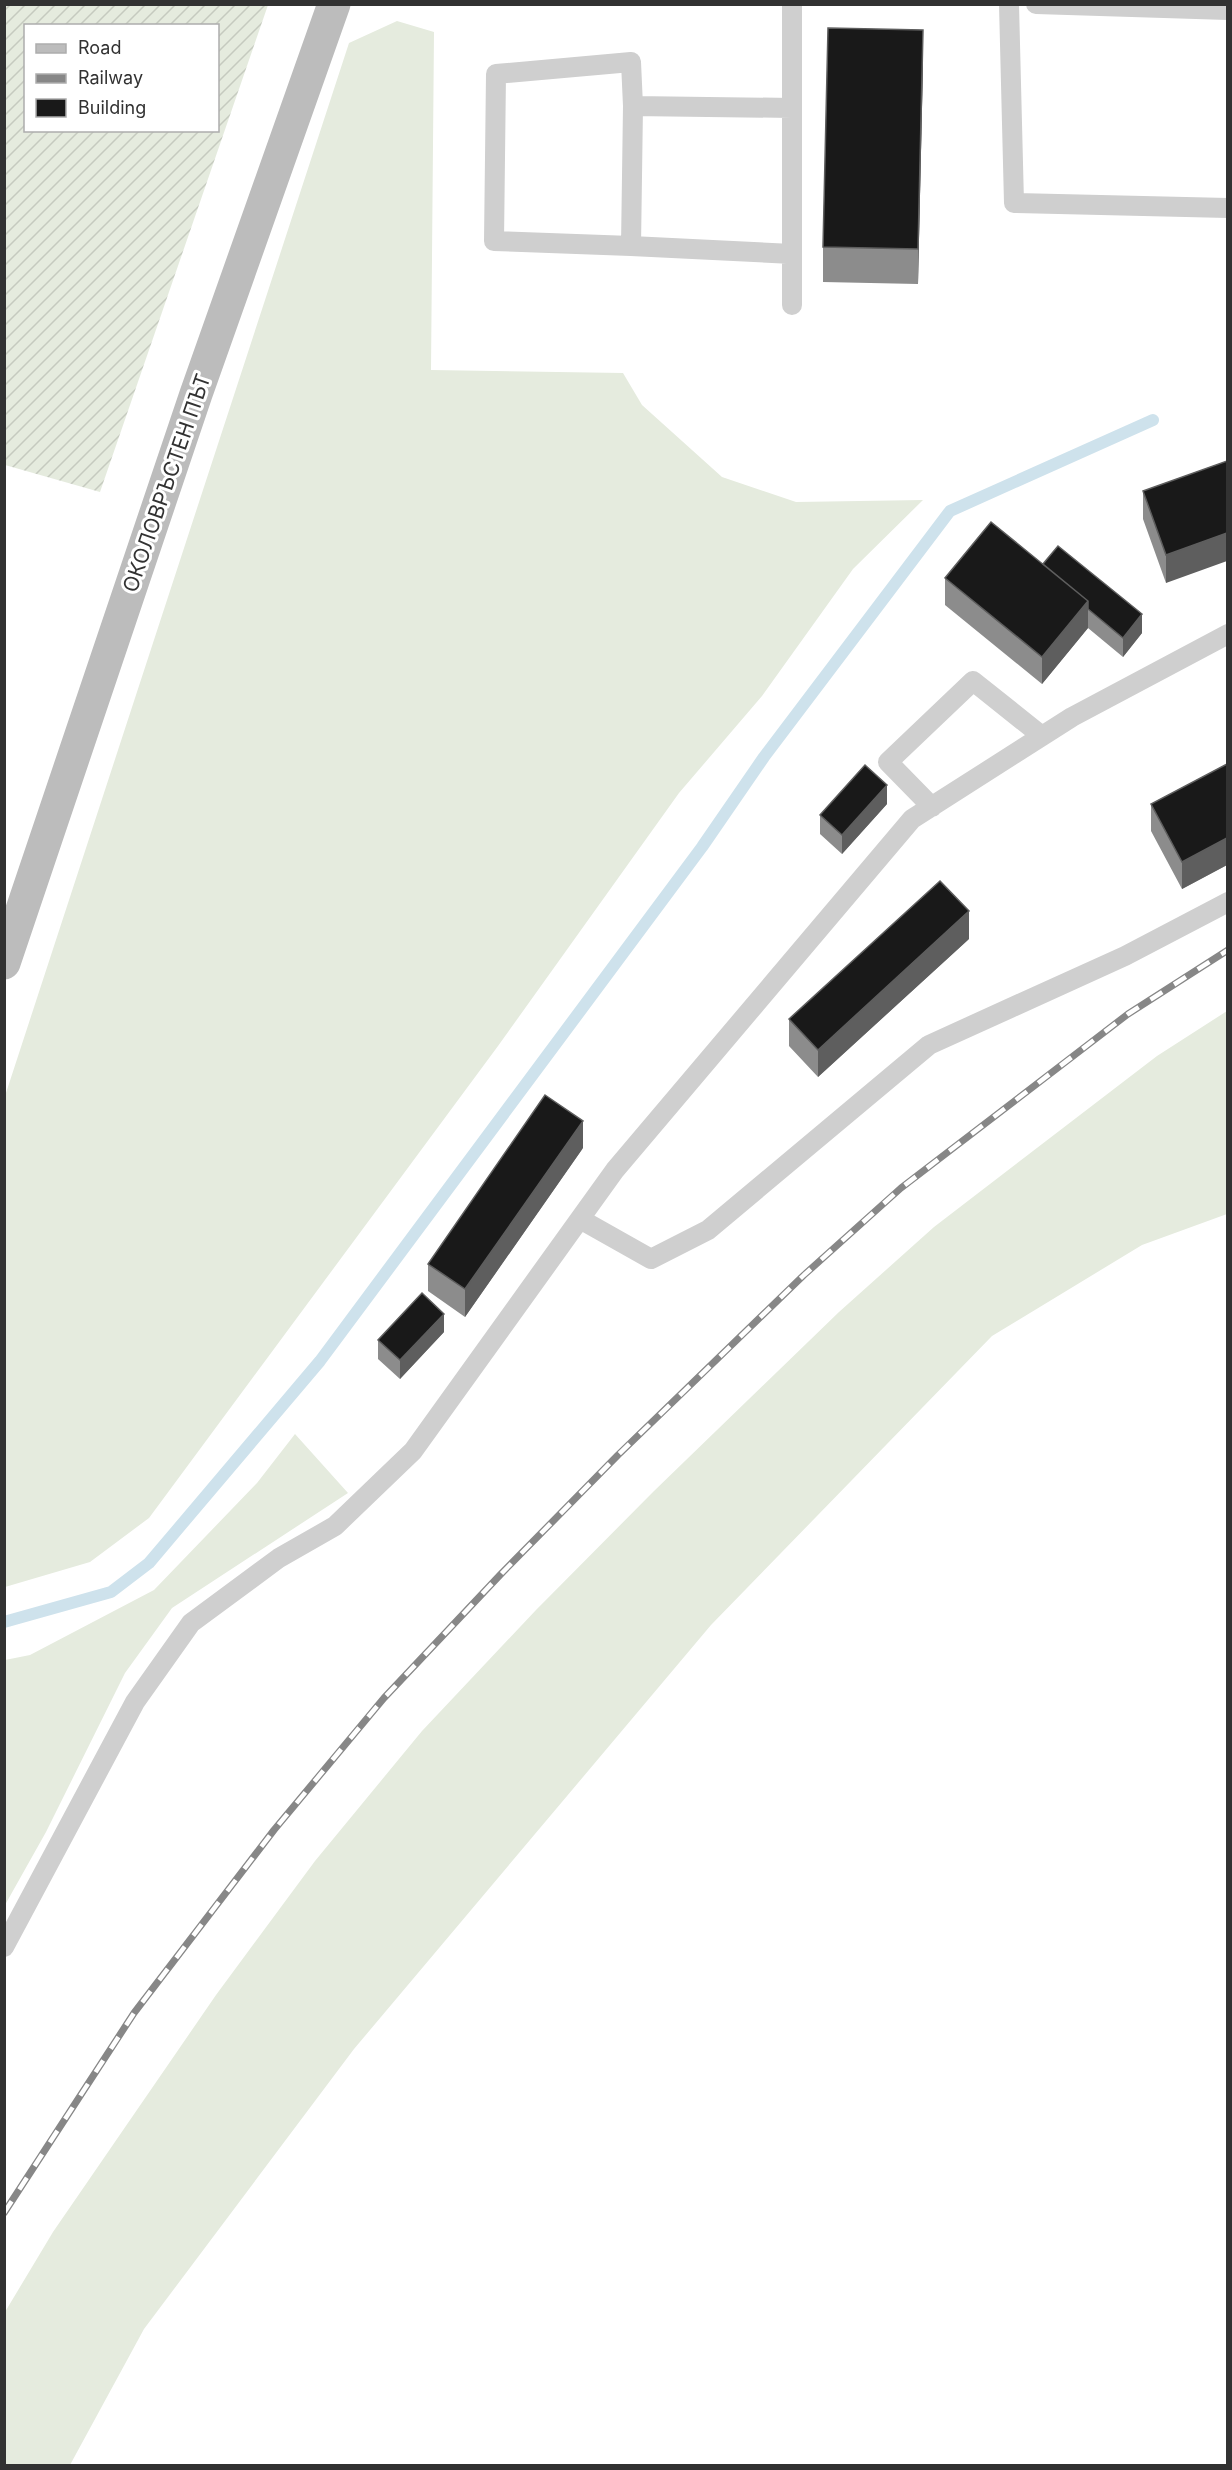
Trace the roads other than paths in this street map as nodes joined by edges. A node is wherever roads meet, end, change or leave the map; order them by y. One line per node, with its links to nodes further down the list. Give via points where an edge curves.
1 (334, 4): 16 (main road, ОКОЛОВРЪСТЕН ПЪТ, via 192,405)
2 (792, 4): 7 (lane)
3 (1009, 4): 8 (lane, via 1014,203)
4 (1036, 4): 5 (lane)
5 (1227, 10)
6 (633, 106): 7 (lane); 9 (lane); 9 (lane, via 631,62 496,74 494,242)
7 (792, 108): 10 (lane)
8 (1227, 208)
9 (631, 246): 10 (lane)
10 (792, 254): 11 (lane)
11 (792, 305)
12 (1227, 633): 13 (lane)
13 (1042, 736): 14 (lane); 14 (lane, via 973,681 888,762)
14 (932, 807): 17 (lane, via 912,819 615,1170)
15 (1227, 902): 17 (lane, via 1125,956 929,1045 708,1230 651,1259)
16 (4, 963)
17 (580, 1219): 18 (lane, via 413,1451 335,1526 279,1558 191,1623 135,1702)
18 (4, 1947)

